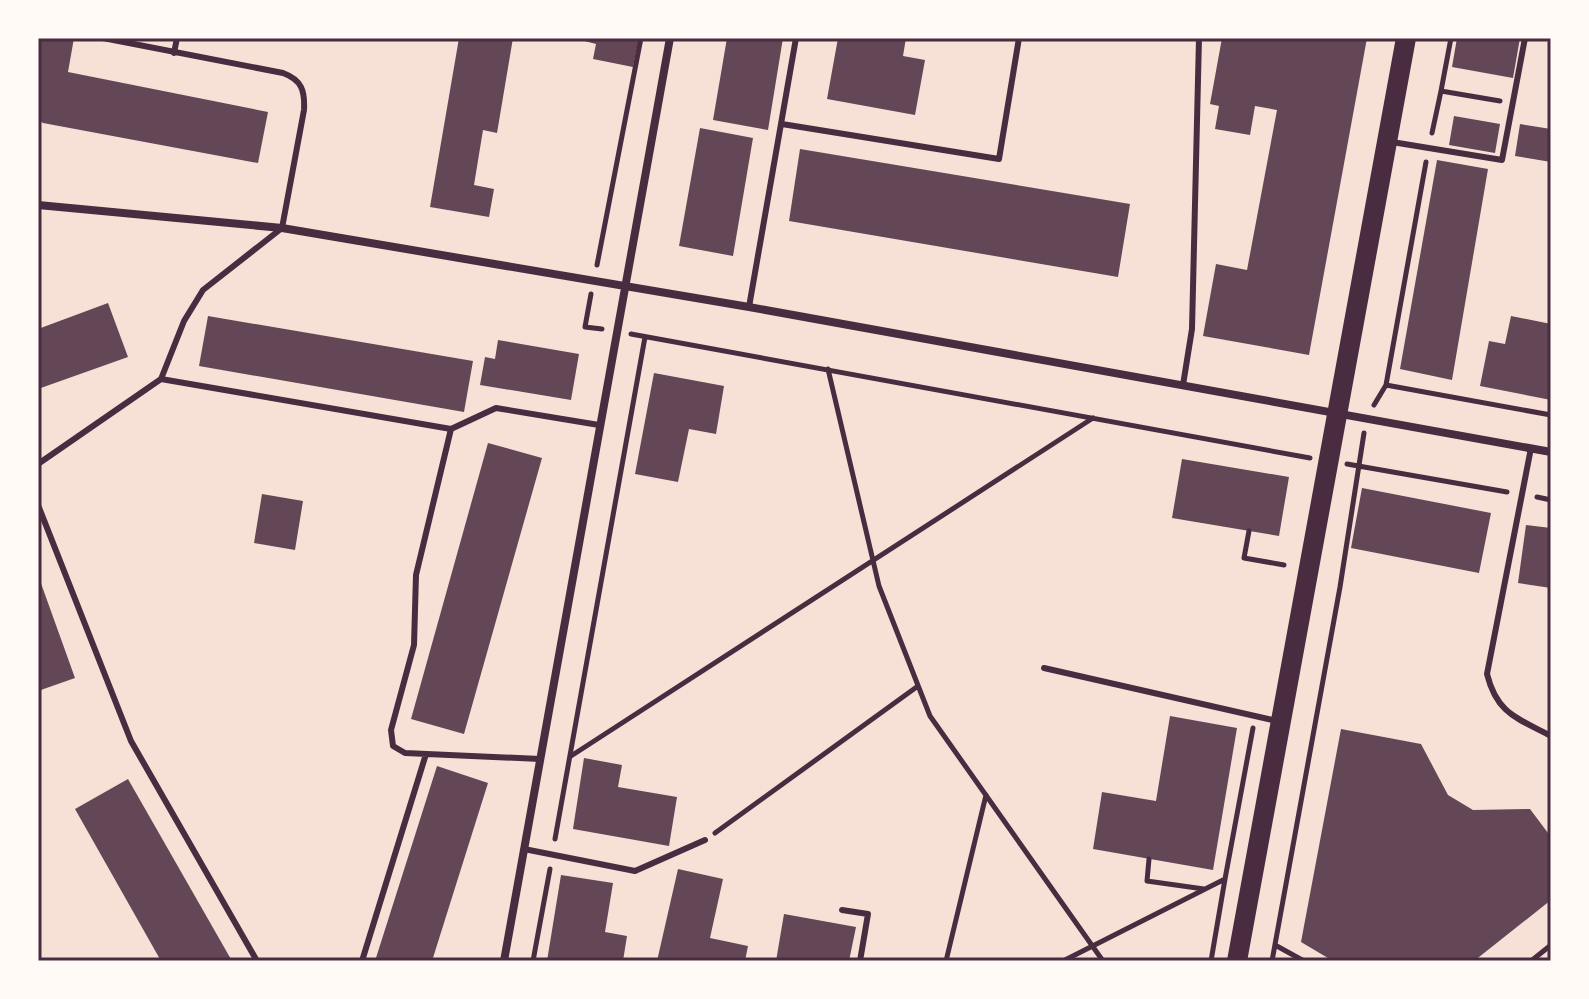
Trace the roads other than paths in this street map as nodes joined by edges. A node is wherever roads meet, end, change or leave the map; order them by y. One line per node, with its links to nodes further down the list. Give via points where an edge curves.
1 (103, 38): 9 (lane)
2 (177, 38): 9 (lane)
3 (670, 38): 14 (street)
4 (796, 38): 10 (lane)
5 (1019, 38): 10 (lane, via 999,159)
6 (1199, 38): 17 (lane, via 1192,329)
7 (1406, 38): 11 (main road)
8 (1525, 38): 11 (lane, via 1502,160)
9 (174, 53): 13 (lane, via 283,73 301,84 304,110)
10 (782, 124): 15 (lane)
11 (1387, 141): 18 (main road)
12 (38, 205): 13 (street)
13 (282, 228): 14 (street); 16 (lane, via 203,290)
14 (625, 285): 15 (street); 19 (street)
15 (749, 307): 17 (street)
16 (161, 379): 20 (lane); 23 (lane)
17 (1183, 385): 18 (street)
18 (1336, 412): 21 (street); 26 (main road)
19 (599, 425): 20 (lane, via 496,408); 29 (street)
20 (451, 429): 28 (lane, via 416,575 414,645 391,730 393,746)
21 (1531, 448): 22 (street); 27 (lane, via 1487,674 1504,710)
22 (1551, 452)
23 (38, 464)
24 (38, 505): 33 (lane, via 131,741)
25 (1044, 668): 26 (lane)
26 (1280, 722): 37 (main road)
27 (1551, 736)
28 (426, 754): 29 (lane); 34 (lane)
29 (540, 759): 31 (street)
30 (705, 840): 31 (lane, via 635,871)
31 (524, 849): 35 (street)
32 (842, 910): 36 (lane, via 868,914)
33 (257, 961)
34 (362, 961)
35 (504, 961)
36 (860, 961)
37 (1237, 961)

